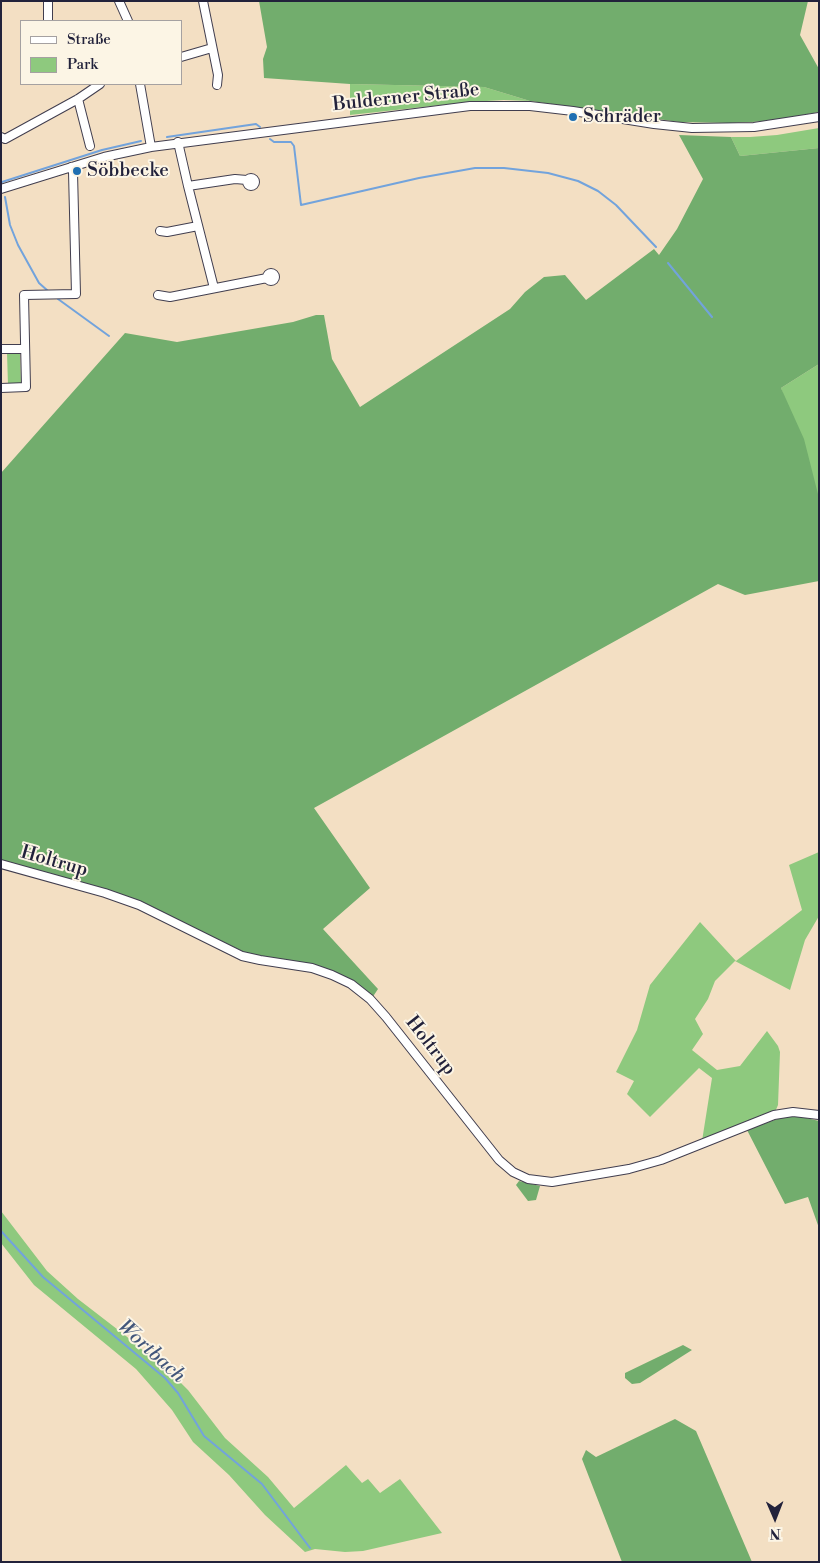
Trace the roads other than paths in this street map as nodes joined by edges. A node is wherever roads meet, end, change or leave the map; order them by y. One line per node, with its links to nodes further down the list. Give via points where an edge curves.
1 (48, 1): 4 (street)
2 (119, 1): 5 (street)
3 (203, 1): 6 (street)
4 (48, 20)
5 (128, 20)
6 (212, 48): 7 (street); 10 (street)
7 (182, 57)
8 (99, 85): 11 (street)
9 (140, 85): 16 (street)
10 (217, 85)
11 (78, 99): 13 (street, via 5,139); 15 (street)
12 (819, 117): 14 (street, Bulderner Straße, via 754,127 692,128 530,106 470,106)
13 (1, 137)
14 (178, 142): 16 (street, Bulderner Straße); 19 (street)
15 (90, 146)
16 (150, 147): 17 (street, Bulderner Straße)
17 (71, 167): 20 (street, Bulderner Straße); 27 (street, via 76,294 24,295)
18 (247, 180): 19 (street)
19 (188, 186): 21 (street)
20 (1, 190)
21 (198, 226): 22 (street); 24 (street)
22 (160, 231)
23 (267, 278): 24 (street)
24 (214, 288): 25 (street, via 170,297)
25 (158, 295)
26 (1, 349): 27 (street)
27 (25, 349): 28 (street, via 26,387)
28 (1, 388)
29 (1, 864): 30 (street, Holtrup, via 139,905 242,956 312,968 351,984 386,1017 499,1160 528,1179 552,1182 629,1169 661,1160 774,1115 793,1112)
30 (819, 1115)

